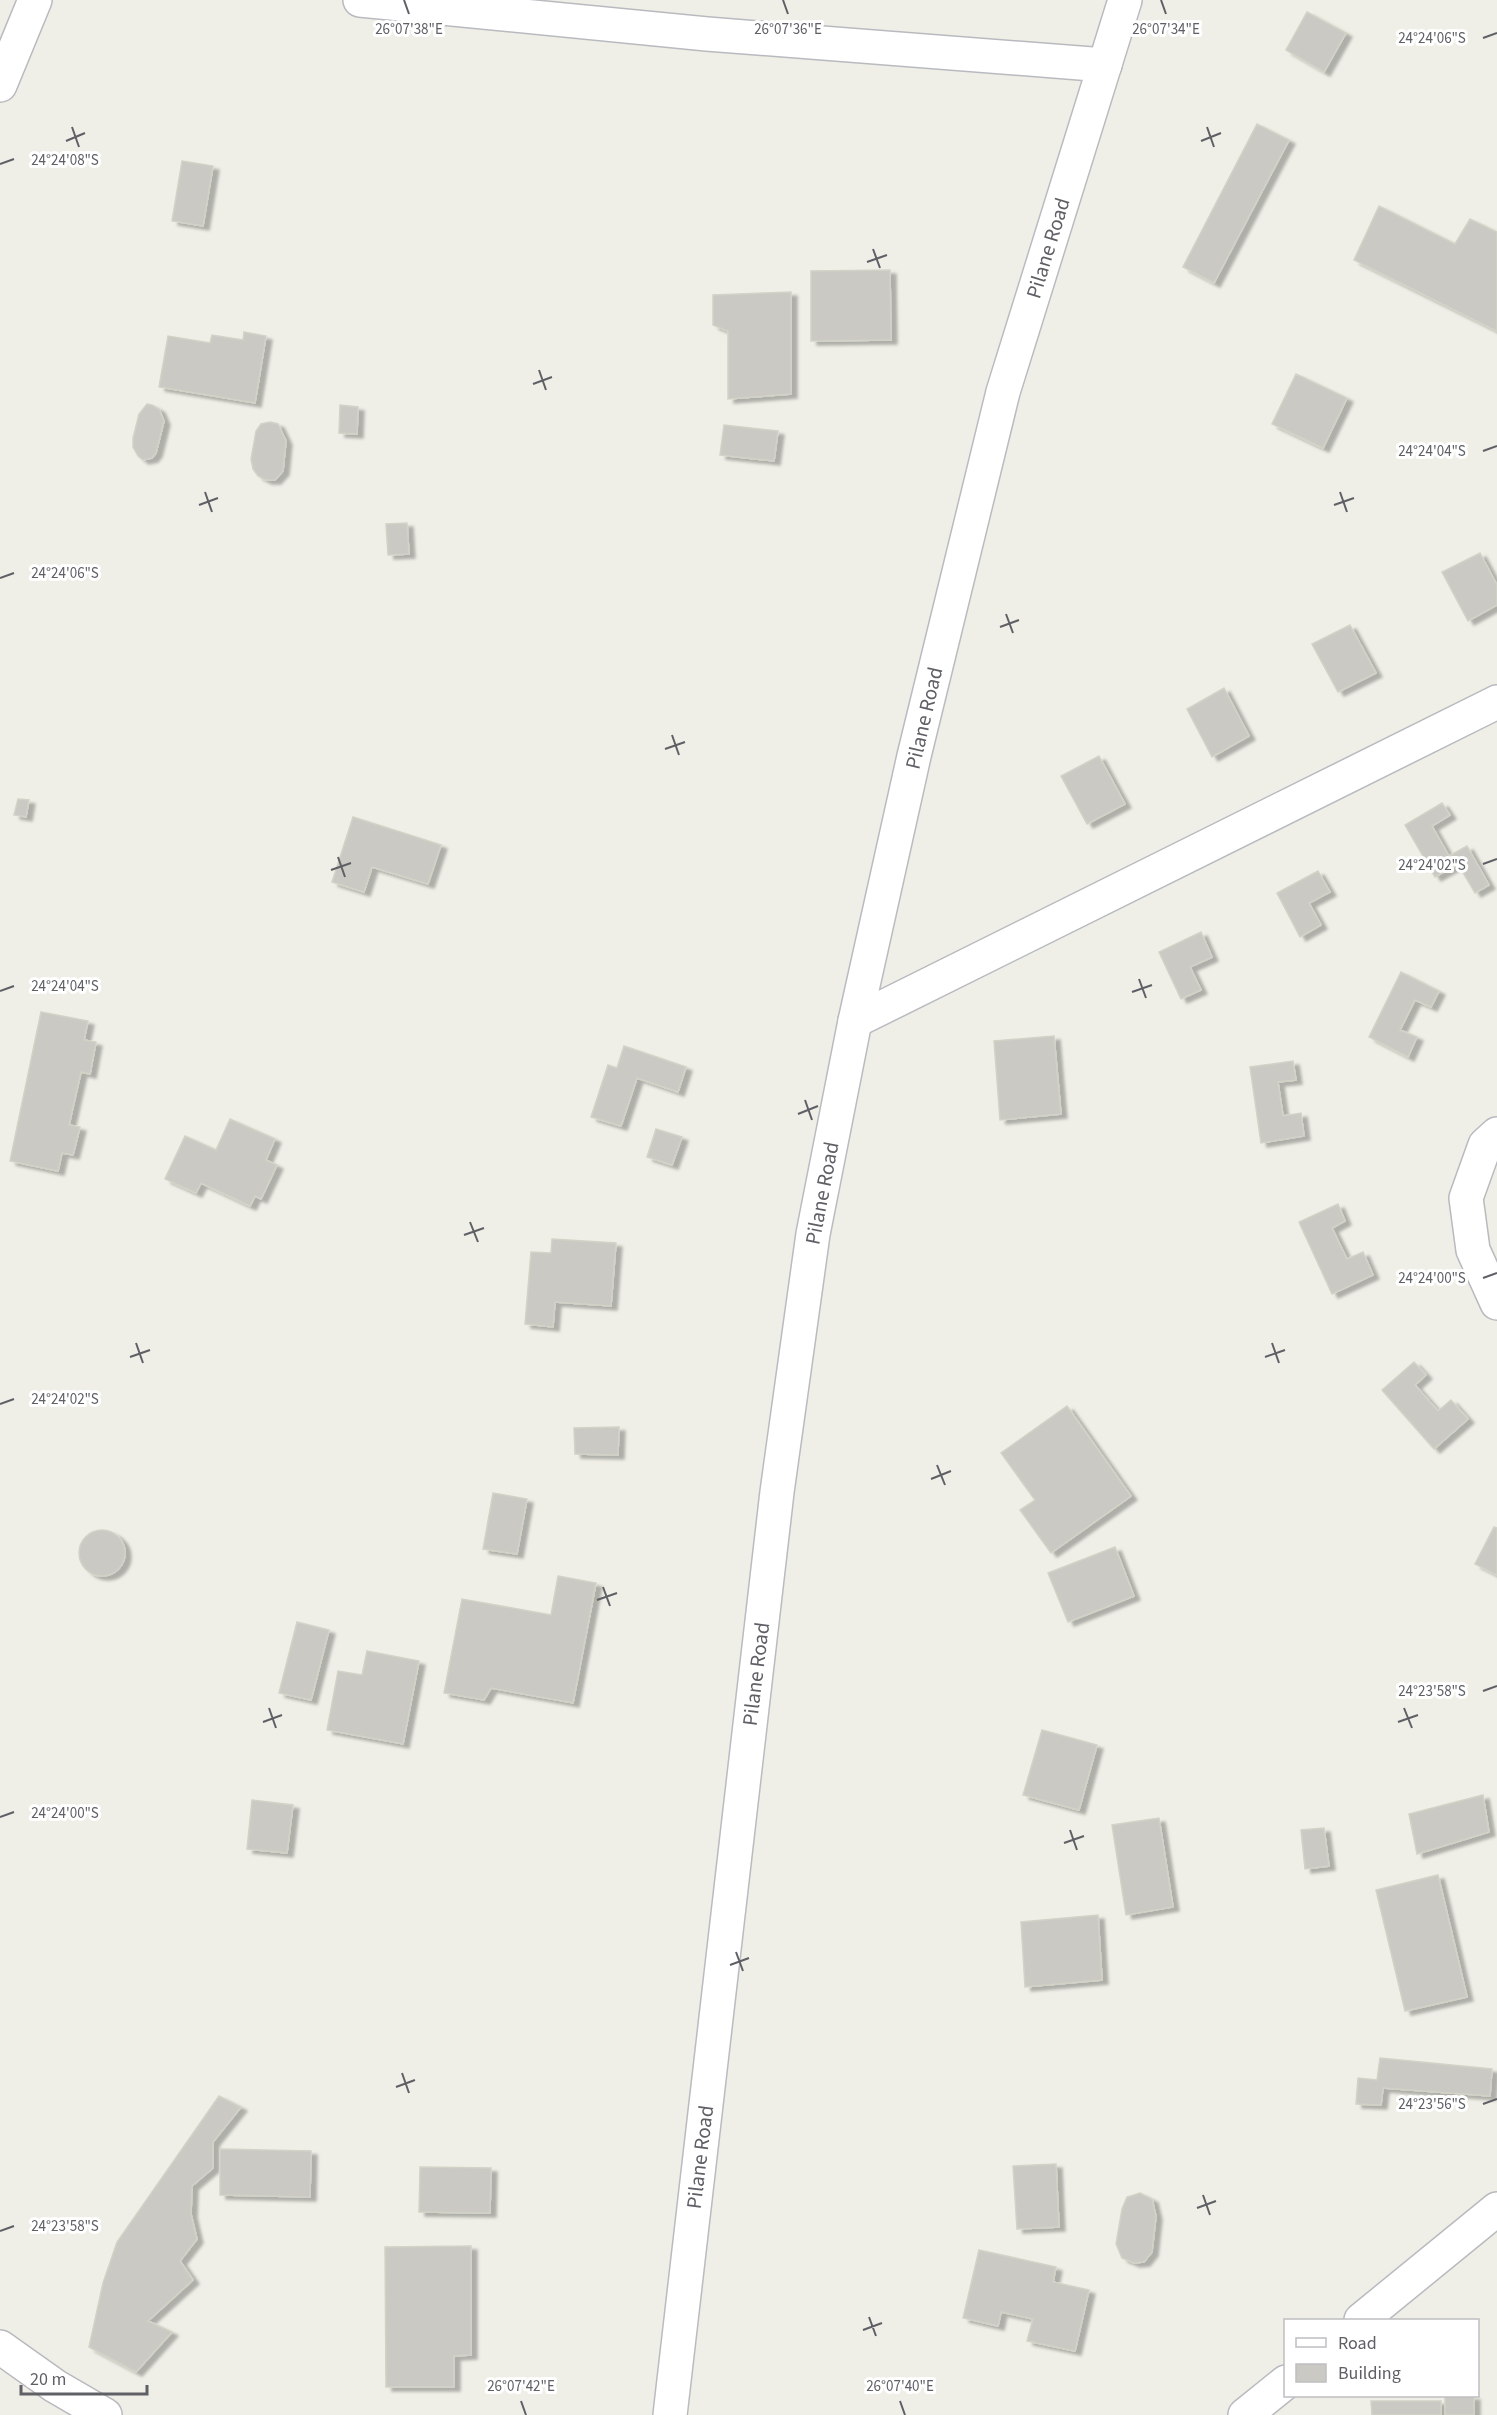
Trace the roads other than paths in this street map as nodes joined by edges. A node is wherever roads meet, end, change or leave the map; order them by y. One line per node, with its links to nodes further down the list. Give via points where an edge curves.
1 (35, 0): 5 (main road)
2 (360, 0): 4 (main road, via 707,34)
3 (1125, 0): 4 (main road, Pilane Road)
4 (1105, 64): 7 (main road, Pilane Road, via 1003,392 914,756)
5 (0, 85)
6 (1497, 702): 7 (main road)
7 (855, 1021): 15 (main road, Pilane Road, via 813,1234 777,1492)
8 (1497, 1134): 9 (main road, via 1485,1145 1466,1198 1473,1250)
9 (1497, 1303)
10 (1497, 2209): 11 (main road)
11 (1362, 2319)
12 (0, 2347): 14 (main road)
13 (1284, 2384): 16 (main road)
14 (105, 2415)
15 (670, 2415)
16 (1245, 2415)

